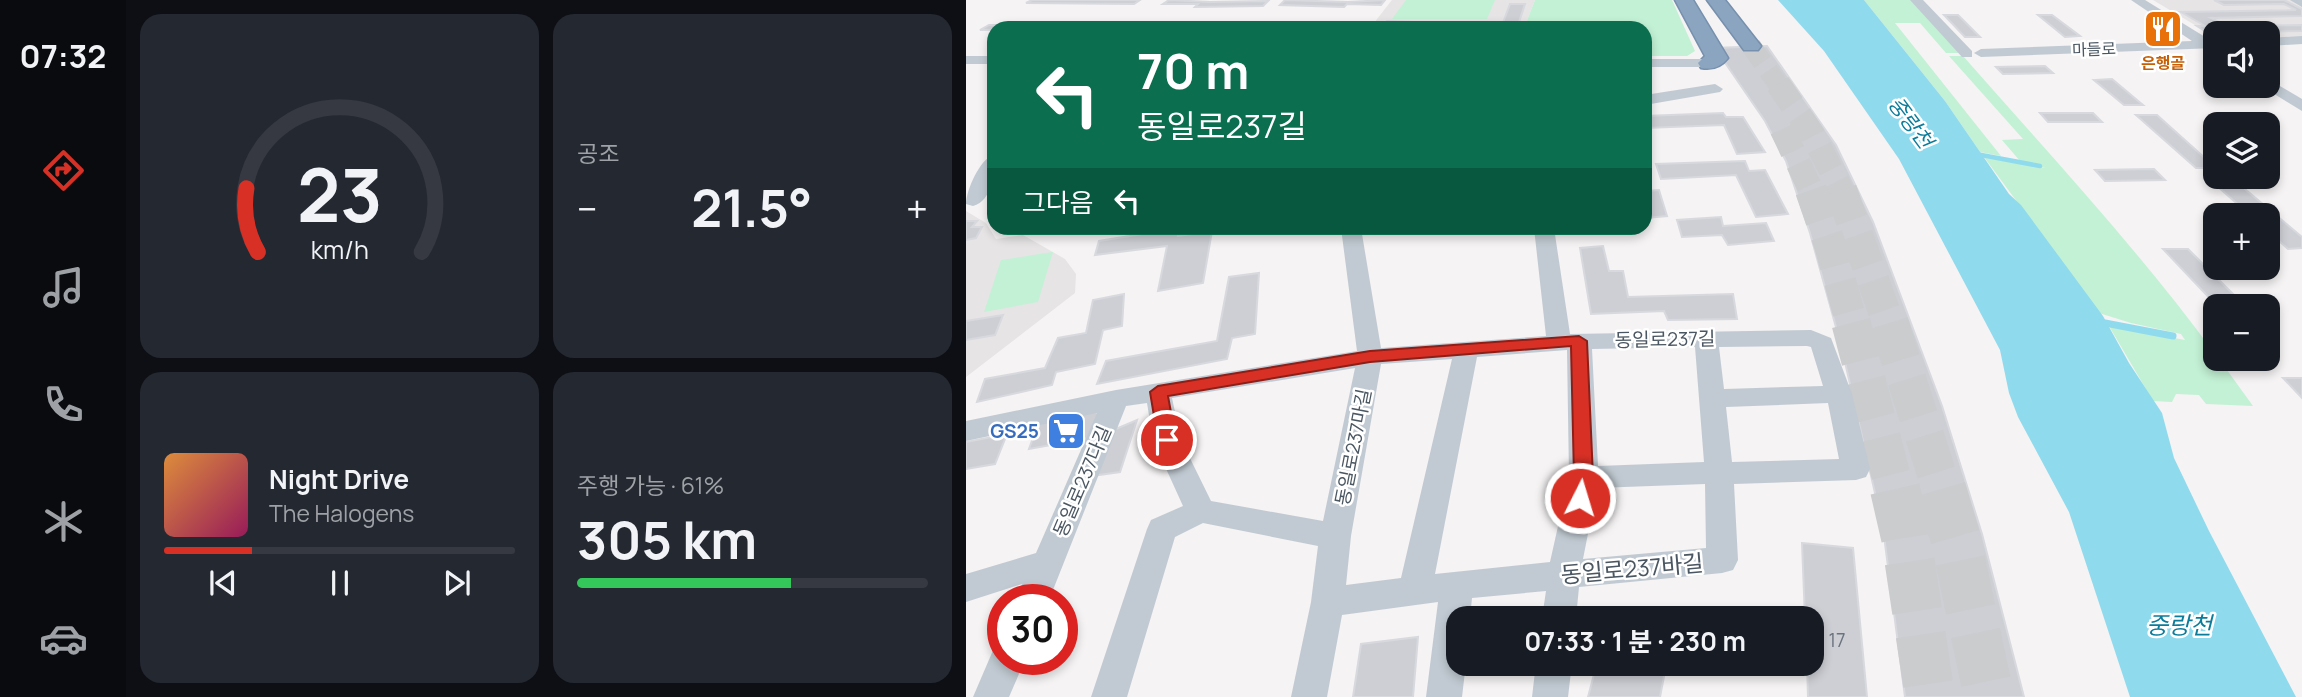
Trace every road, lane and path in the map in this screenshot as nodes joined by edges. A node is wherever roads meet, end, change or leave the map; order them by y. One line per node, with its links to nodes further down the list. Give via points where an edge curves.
1 (1684, 0): 17 (highway, via 1717,58)
2 (1700, 0): 9 (highway, via 1741,47)
3 (1716, 0): 9 (highway)
4 (1724, 0): 9 (highway)
5 (1916, 0): 13 (street, 마들로, via 1974,54)
6 (2137, 0): 10 (street, 마들로)
7 (2296, 0): 8 (street)
8 (2302, 3)
9 (1736, 25)
10 (2203, 40)
11 (2302, 40): 12 (street)
12 (2280, 41)
13 (2203, 46)
14 (966, 60): 15 (street)
15 (987, 60)
16 (1652, 63): 17 (street)
17 (1702, 63): 20 (street)
18 (1716, 89): 20 (street)
19 (2280, 92): 22 (street)
20 (1683, 94): 21 (street)
21 (1652, 99)
22 (2302, 106)
23 (987, 172): 24 (street)
24 (970, 200)
25 (1351, 235): 30 (street, 동일로237마길)
26 (1546, 235): 28 (street)
27 (1706, 338): 28 (street, 동일로237길); 32 (street, 동일로237길, via 1811,338 1822,343); 33 (street, 동일로237바길)
28 (1569, 342): 29 (street, 동일로237길); 37 (street)
29 (1466, 349): 30 (street, 동일로237길); 45 (street)
30 (1370, 356): 31 (street, 동일로237길); 39 (street, 동일로237마길)
31 (1158, 392): 34 (street, 동일로237길); 38 (street, via 1167,440)
32 (1839, 394): 33 (street); 36 (street, via 1856,470)
33 (1712, 398): 36 (street, 동일로237바길)
34 (1116, 399): 35 (street, 동일로237길); 40 (street, 동일로237다길)
35 (966, 431)
36 (1719, 474): 37 (street); 41 (street, 동일로237바길, via 1722,559)
37 (1584, 477): 41 (street)
38 (1201, 511): 39 (street); 51 (street, via 1162,529)
39 (1335, 536): 46 (street, 동일로237마길)
40 (1047, 563): 42 (street, 동일로237다길); 44 (street)
41 (1564, 574): 43 (street, 동일로237바길); 47 (street)
42 (1038, 584)
43 (1457, 585): 45 (street, 동일로237바길); 53 (street)
44 (966, 588)
45 (1415, 590): 46 (street, 동일로237바길)
46 (1328, 602): 52 (street, 동일로237마길)
47 (1560, 606)
48 (1001, 675): 50 (street)
49 (1552, 676): 54 (street)
50 (991, 697)
51 (1109, 697)
52 (1309, 697)
53 (1444, 697)
54 (1550, 697)

